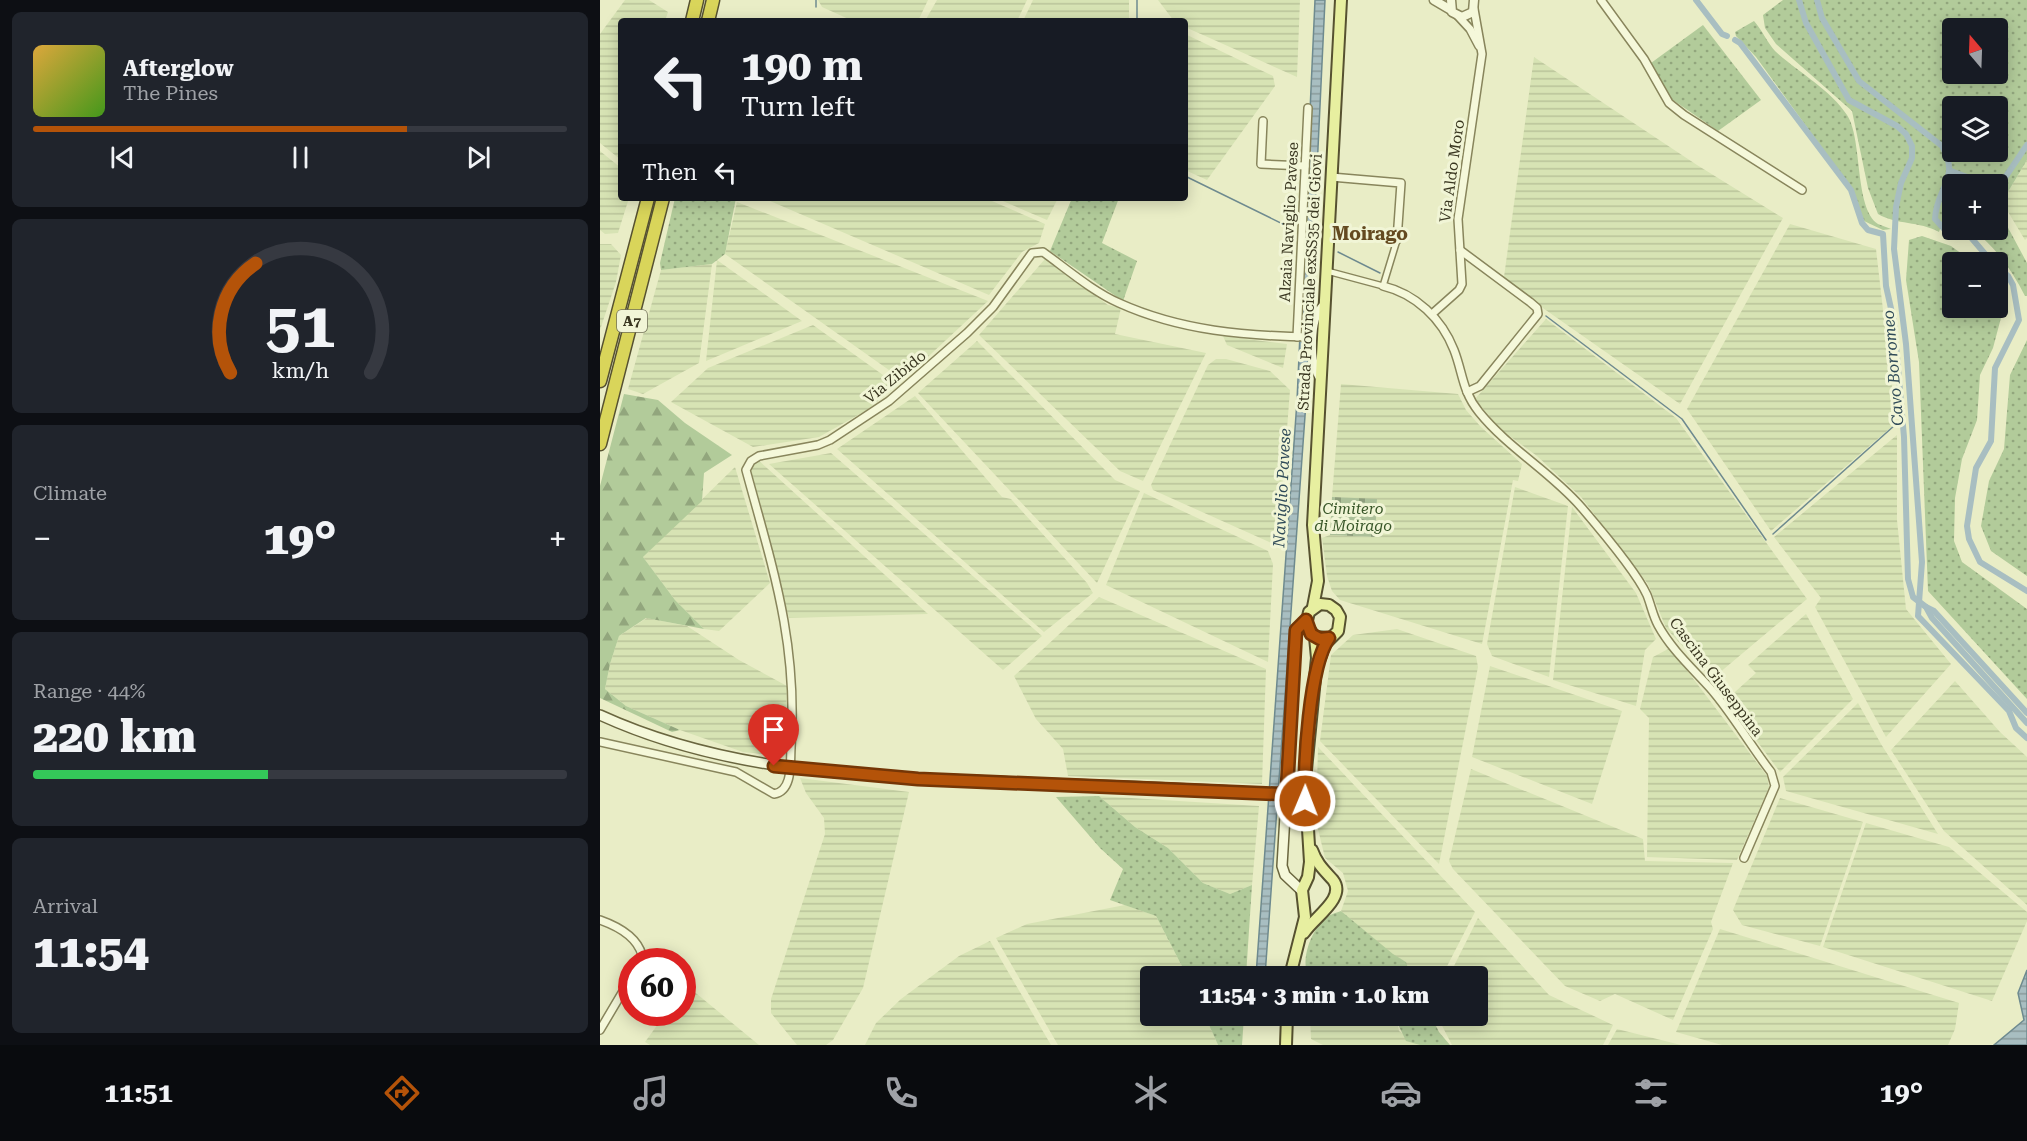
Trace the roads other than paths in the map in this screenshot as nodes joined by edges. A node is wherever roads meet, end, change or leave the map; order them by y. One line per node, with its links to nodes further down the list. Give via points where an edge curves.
1 (697, 0): 10 (highway)
2 (713, 0): 11 (highway)
3 (1341, 0): 12 (main road)
4 (1347, 0): 12 (main road)
5 (1434, 0): 9 (street)
6 (1451, 0): 9 (street)
7 (1601, 0): 18 (street, via 1644,59 1669,103)
8 (1475, 3): 9 (street, via 1467,16); 13 (street, Via Aldo Moro)
9 (1455, 14): 13 (street, via 1473,34)
10 (693, 18)
11 (709, 18)
12 (1340, 21): 17 (main road, Strada Provinciale exSS35 dei Giovi)
13 (1482, 54): 22 (street, Via Aldo Moro, via 1458,219)
14 (1308, 108): 16 (street, Alzaia Naviglio Pavese)
15 (1263, 120): 16 (street, via 1261,164)
16 (1305, 166): 27 (street, Alzaia Naviglio Pavese)
17 (1331, 177): 21 (street, via 1401,183); 23 (main road, Strada Provinciale exSS35 dei Giovi)
18 (1802, 189)
19 (647, 201): 30 (highway, A7)
20 (662, 201): 32 (highway, A7)
21 (1397, 240): 24 (street)
22 (1460, 250): 26 (street, Via Aldo Moro, via 1462,284); 31 (street, via 1530,302 1538,314 1480,386)
23 (1325, 271): 24 (street); 25 (main road, Strada Provinciale exSS35 dei Giovi)
24 (1383, 286): 26 (street, Cascina Giuseppina, via 1404,292)
25 (1323, 304): 28 (street, via 1317,311); 29 (main road, Strada Provinciale exSS35 dei Giovi)
26 (1432, 314): 31 (street, Cascina Giuseppina, via 1455,350)
27 (1297, 337): 28 (street, Via Zibido); 42 (street, Via Zibido, via 1214,332 1150,315 1104,295 1036,251 1027,256 993,307 968,333 882,406 818,445 751,460 746,470 780,592 790,648)
28 (1312, 338): 29 (street, via 1314,370)
29 (1320, 379): 33 (main road, Strada Provinciale exSS35 dei Giovi, via 1313,525)
30 (600, 381)
31 (1467, 392): 45 (street, Cascina Giuseppina, via 1480,414 1561,484 1603,534 1646,593 1658,625 1711,689 1771,772 1775,786)
32 (600, 444)
33 (1318, 581): 34 (main road, Strada Provinciale exSS35 dei Giovi); 35 (main road, Strada Provinciale exSS35 dei Giovi)
34 (1329, 605): 35 (main road); 38 (main road, via 1336,609 1341,622)
35 (1313, 607): 36 (main road)
36 (1306, 620): 37 (main road); 43 (main road, via 1296,630 1287,788)
37 (1315, 637): 38 (main road); 39 (main road)
38 (1329, 638): 39 (main road)
39 (1316, 673): 44 (main road, via 1305,780)
40 (600, 715): 42 (main road, via 692,749)
41 (600, 742): 42 (street, via 736,772 774,794 785,788)
42 (790, 769): 43 (main road, via 918,779)
43 (1280, 794): 48 (main road, via 1286,799 1282,869)
44 (1308, 839): 46 (main road, via 1317,863); 47 (main road, via 1310,862)
45 (1744, 858)
46 (1329, 877): 47 (main road, via 1317,874); 49 (main road, via 1337,891)
47 (1306, 880): 48 (main road)
48 (1303, 895): 49 (main road, via 1314,908); 51 (main road, via 1306,914)
49 (1330, 905): 51 (main road)
50 (600, 920): 52 (street, via 625,932)
51 (1299, 941): 53 (main road)
52 (638, 948)
53 (1293, 966)
54 (618, 1000): 56 (street)
55 (1287, 1026): 57 (main road)
56 (600, 1030)
57 (1286, 1045)

